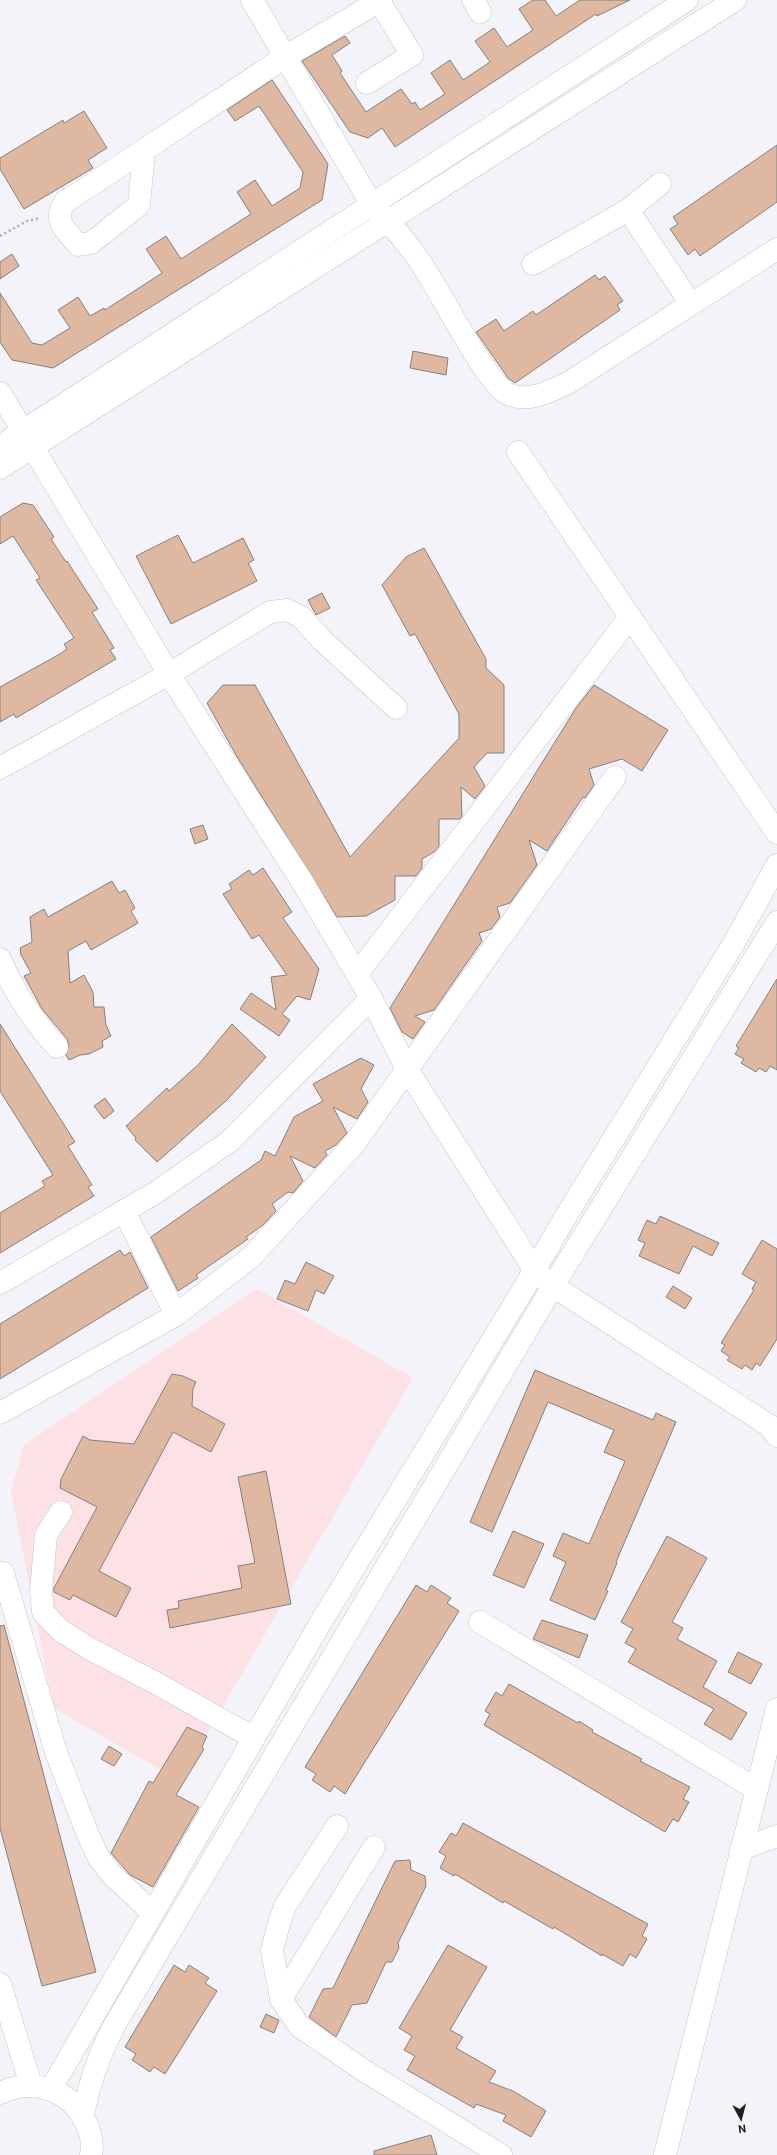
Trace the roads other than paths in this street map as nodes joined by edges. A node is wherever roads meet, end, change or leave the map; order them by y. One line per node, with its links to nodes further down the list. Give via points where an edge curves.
1 (252, 0): 5 (street)
2 (687, 0): 9 (street)
3 (735, 0): 11 (street)
4 (380, 1): 5 (street); 6 (street, via 412,56)
5 (285, 57): 7 (street); 9 (street)
6 (367, 83)
7 (144, 150): 7 (street, via 139,205 91,243 78,245 60,222 59,215 65,202)
8 (660, 184): 10 (street)
9 (372, 204): 11 (street); 16 (street)
10 (628, 210): 13 (street); 14 (street)
11 (388, 221): 14 (street, via 424,267 490,378 506,394 526,399 568,383); 16 (street)
12 (777, 249): 14 (street)
13 (533, 264)
14 (691, 304)
15 (0, 393): 16 (street)
16 (28, 440): 17 (street); 19 (street); 21 (street)
17 (0, 446)
18 (518, 452): 20 (street)
19 (0, 468)
20 (630, 617): 25 (street); 29 (street)
21 (169, 674): 22 (street, via 270,612 288,610 301,617 322,640); 23 (street); 29 (street, via 303,883)
22 (396, 708)
23 (0, 768)
24 (614, 777): 32 (street)
25 (777, 833)
26 (777, 865): 34 (street, via 734,943 566,1216)
27 (777, 922): 36 (street)
28 (0, 959): 31 (street, via 6,973 45,1034)
29 (357, 974): 30 (street)
30 (371, 998): 32 (street); 33 (street, via 230,1141)
31 (57, 1047)
32 (407, 1069): 34 (street); 37 (street, via 354,1144 251,1257)
33 (124, 1211): 35 (street); 37 (street)
34 (535, 1271): 36 (street); 44 (street, via 321,1622)
35 (0, 1283)
36 (553, 1286): 39 (street, via 770,1426); 55 (street, via 114,2026 88,2085)
37 (176, 1315): 38 (street)
38 (0, 1413)
39 (777, 1436)
40 (61, 1512): 44 (street, via 46,1535 41,1591 43,1612 60,1630 90,1649)
41 (1, 1568): 50 (street, via 56,1752 88,1835 112,1874)
42 (480, 1622): 45 (street)
43 (777, 1709): 45 (street)
44 (254, 1738): 50 (street)
45 (756, 1789): 49 (street)
46 (337, 1826): 52 (street, via 285,1906 278,1927 272,1950)
47 (777, 1836): 49 (street)
48 (374, 1847): 52 (street)
49 (741, 1850): 58 (street)
50 (153, 1913): 53 (street)
51 (0, 1984): 53 (street)
52 (281, 1999): 57 (street, via 299,2026 360,2068)
53 (41, 2087): 54 (street, via 12,2087); 55 (street, via 69,2099)
54 (0, 2092)
55 (83, 2115): 56 (street, via 90,2133)
56 (91, 2155)
57 (501, 2155)
58 (665, 2155)

